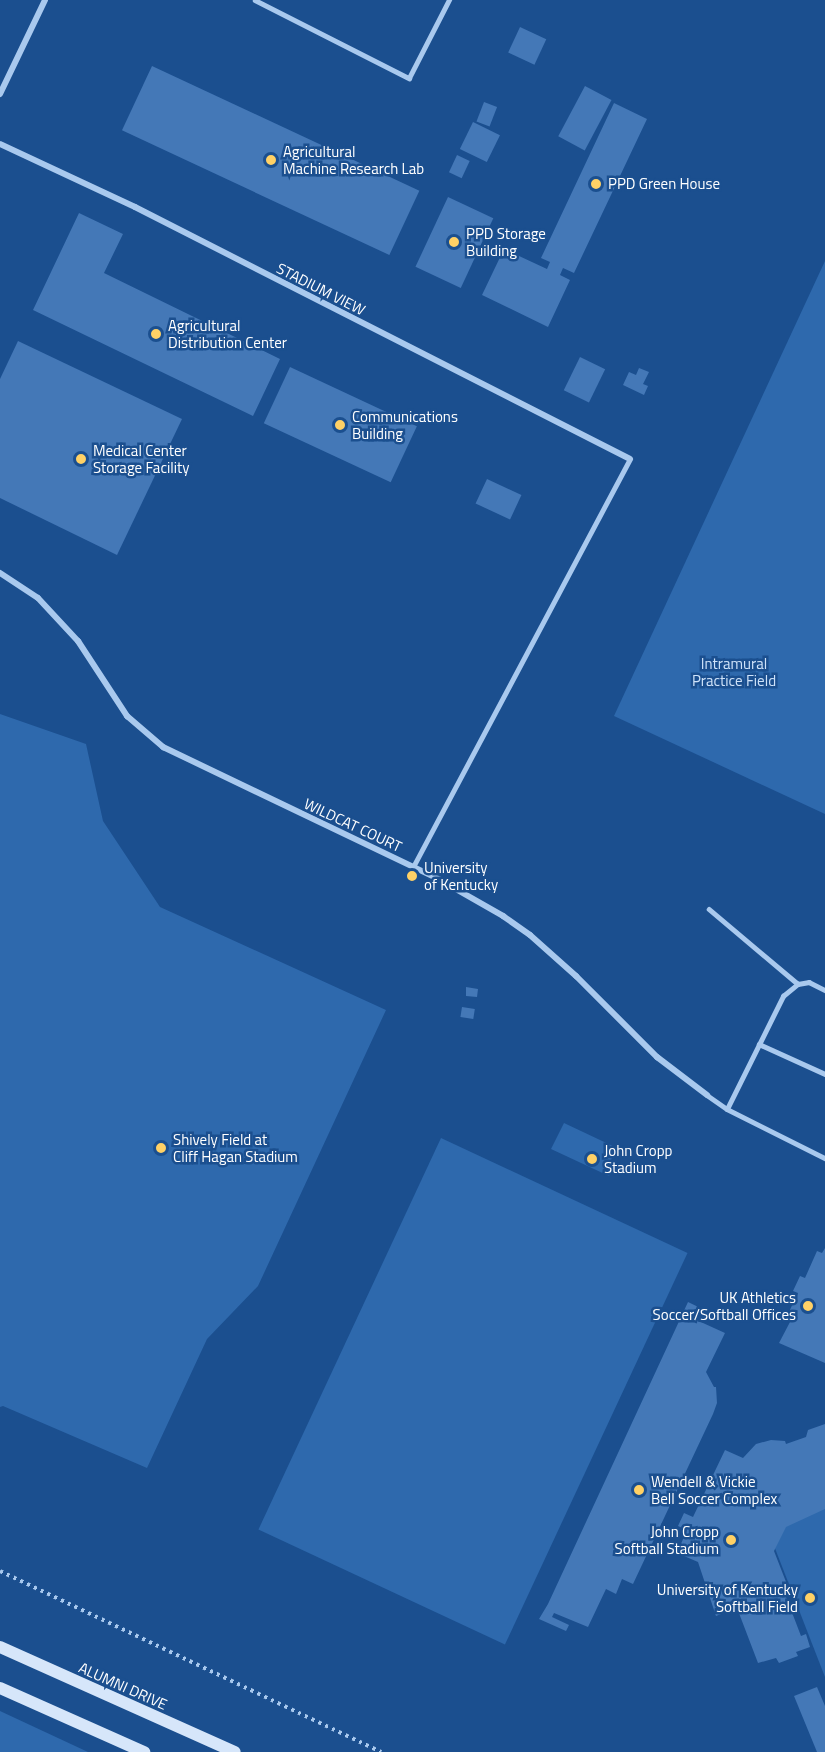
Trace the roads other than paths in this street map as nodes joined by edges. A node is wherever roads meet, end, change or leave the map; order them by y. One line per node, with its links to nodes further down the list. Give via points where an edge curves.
1 (45, 0): 4 (street)
2 (255, 0): 3 (lane, via 409,78)
3 (448, 0)
4 (0, 94)
5 (0, 144): 6 (street, STADIUM VIEW, via 135,207)
6 (630, 459): 8 (lane)
7 (0, 573): 8 (street, WILDCAT COURT, via 38,598 70,632 128,716 163,747)
8 (413, 867): 14 (street, WILDCAT COURT, via 530,935 657,1057)
9 (709, 909): 10 (lane)
10 (798, 984): 11 (lane, via 809,982); 12 (lane, via 783,996)
11 (825, 990)
12 (759, 1044): 13 (lane); 15 (lane)
13 (825, 1074)
14 (707, 1095): 15 (lane)
15 (727, 1109): 16 (lane)
16 (825, 1158)
17 (0, 1647): 20 (main road, ALUMNI DRIVE)
18 (0, 1688): 19 (main road)
19 (144, 1752)
20 (235, 1752)

